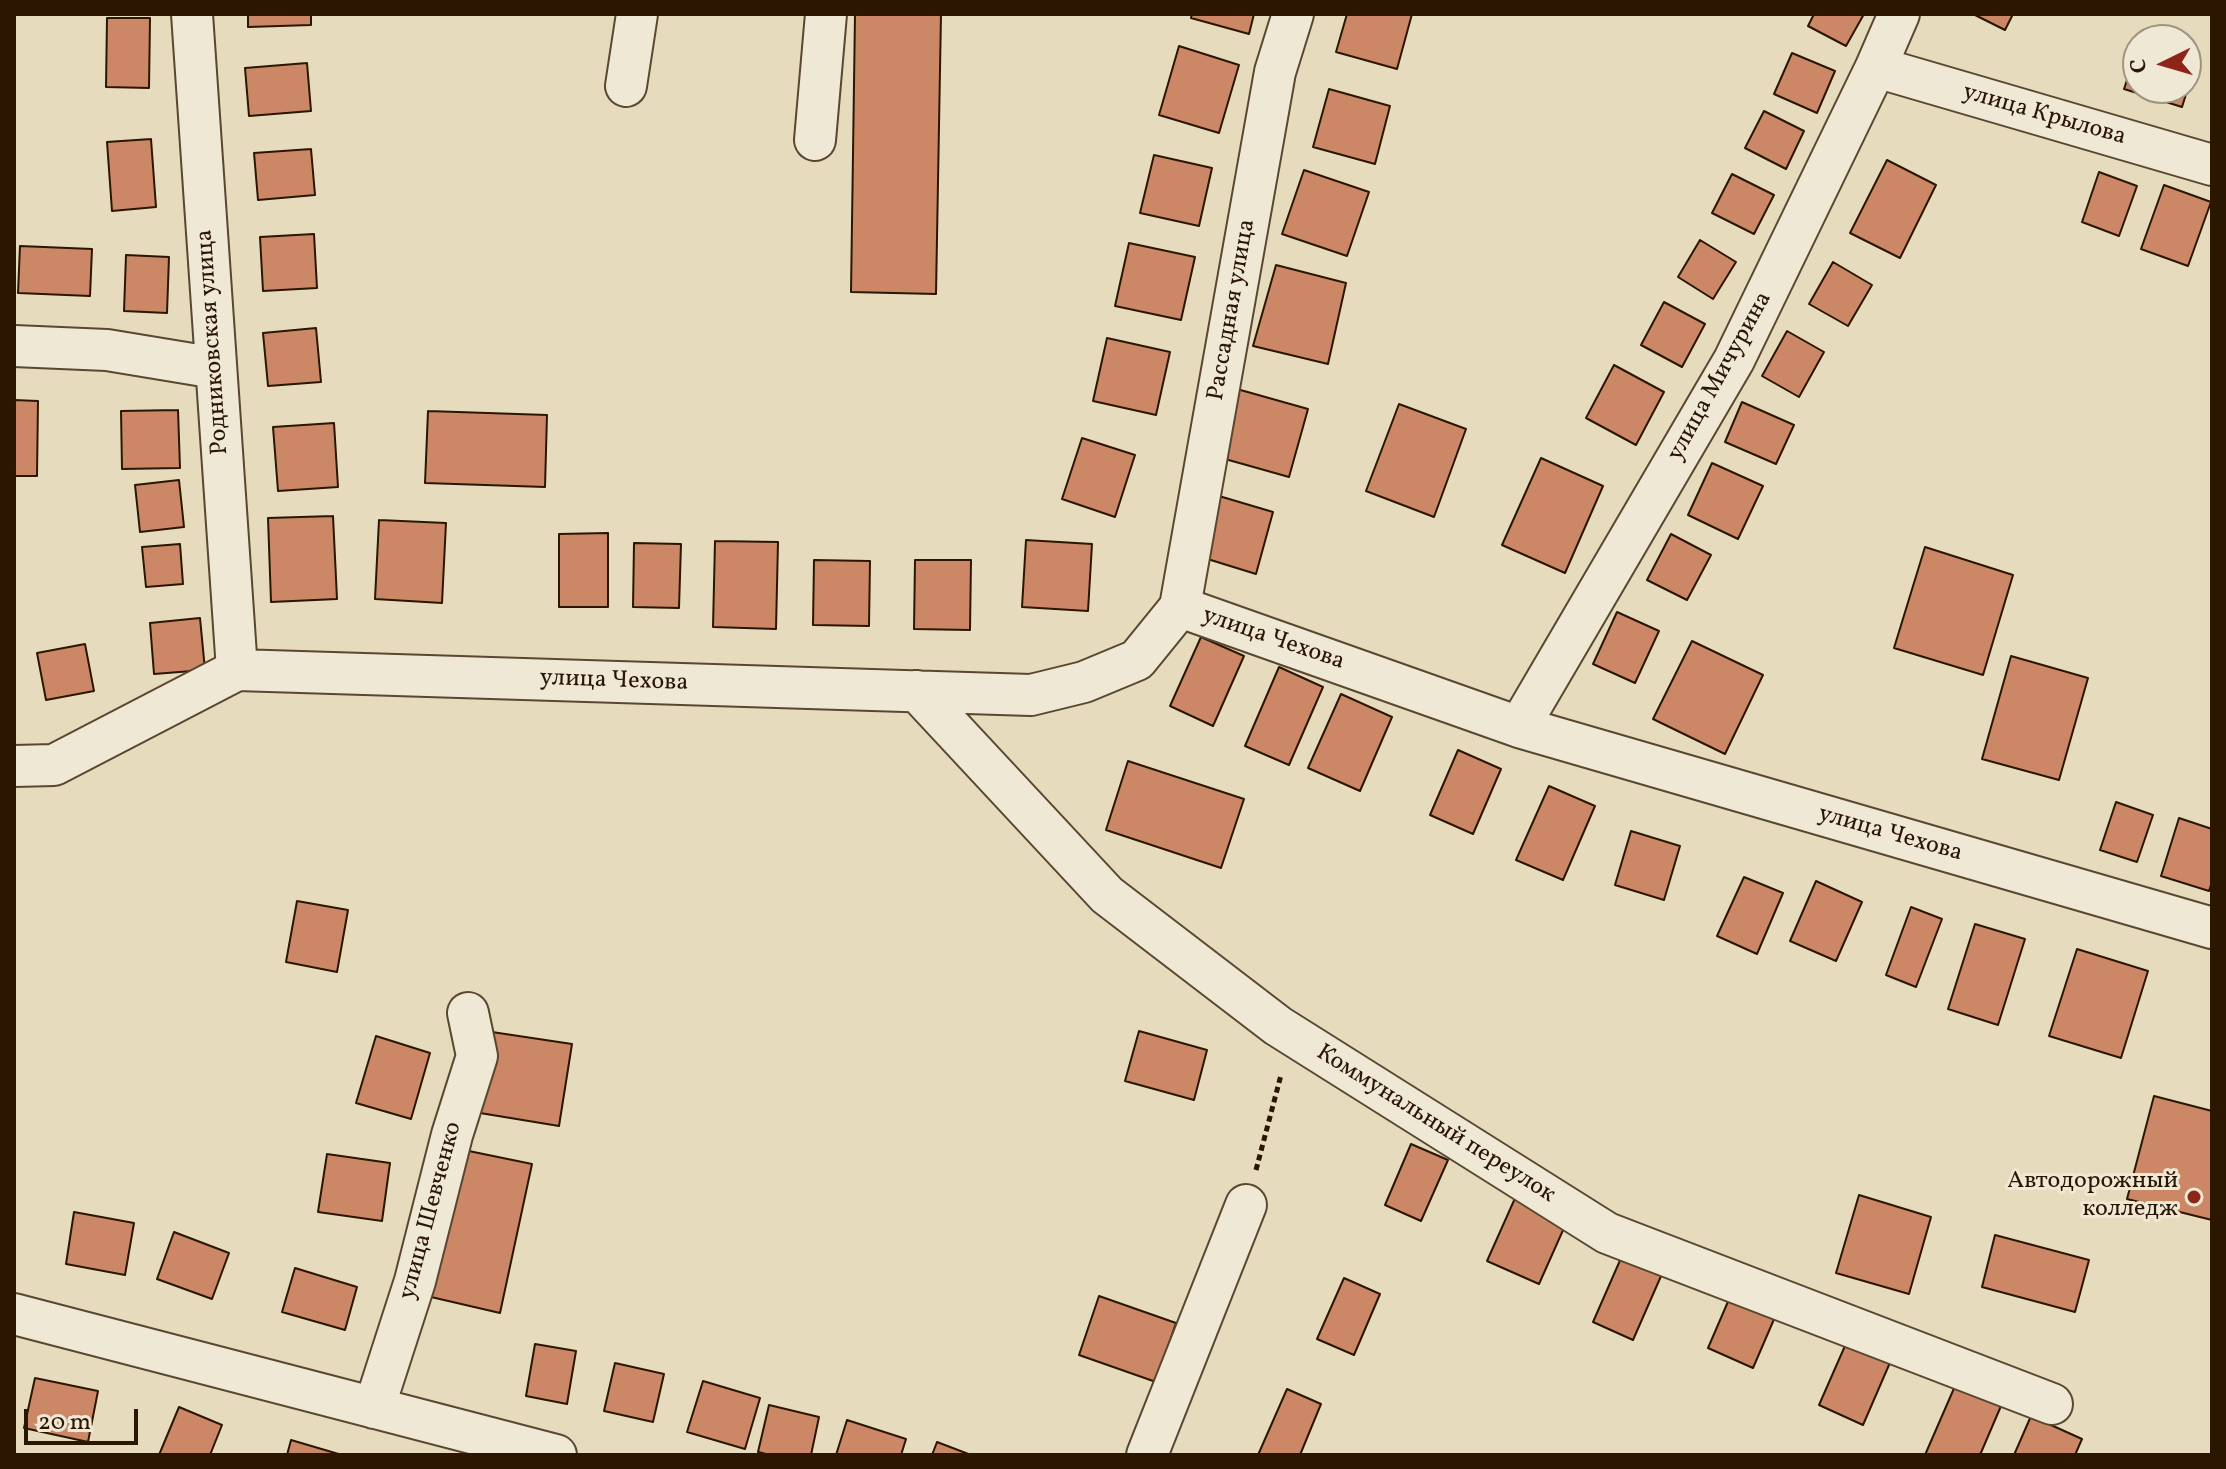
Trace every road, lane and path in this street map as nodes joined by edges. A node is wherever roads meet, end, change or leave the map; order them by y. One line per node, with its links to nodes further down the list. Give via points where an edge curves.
1 (192, 14): 11 (street, Родниковская улица)
2 (637, 14): 7 (street)
3 (826, 14): 8 (street)
4 (1293, 14): 12 (street, Рассадная улица, via 1275,72)
5 (1899, 14): 6 (street, улица Мичурина)
6 (1876, 67): 9 (street, улица Крылова); 15 (street, улица Мичурина, via 1734,360)
7 (626, 86)
8 (815, 140)
9 (2212, 165)
10 (14, 346): 11 (street, via 107,350)
11 (216, 368): 13 (street, Родниковская улица)
12 (1180, 607): 14 (street, улица Чехова, via 1137,660 1084,682 1031,695); 15 (street, улица Чехова)
13 (237, 670): 14 (street, улица Чехова); 16 (street, улица Чехова, via 54,765)
14 (917, 691): 19 (street, Коммунальный переулок, via 1107,895)
15 (1519, 727): 17 (street, улица Чехова)
16 (14, 766)
17 (2212, 928)
18 (468, 1013): 23 (street, улица Шевченко, via 477,1056)
19 (1278, 1026): 20 (path, via 1284,1051 1280,1086); 22 (street, Коммунальный переулок, via 1607,1233)
20 (1246, 1205): 25 (street)
21 (14, 1314): 23 (street)
22 (2052, 1404)
23 (374, 1408): 24 (street)
24 (556, 1455)
25 (1147, 1455)

